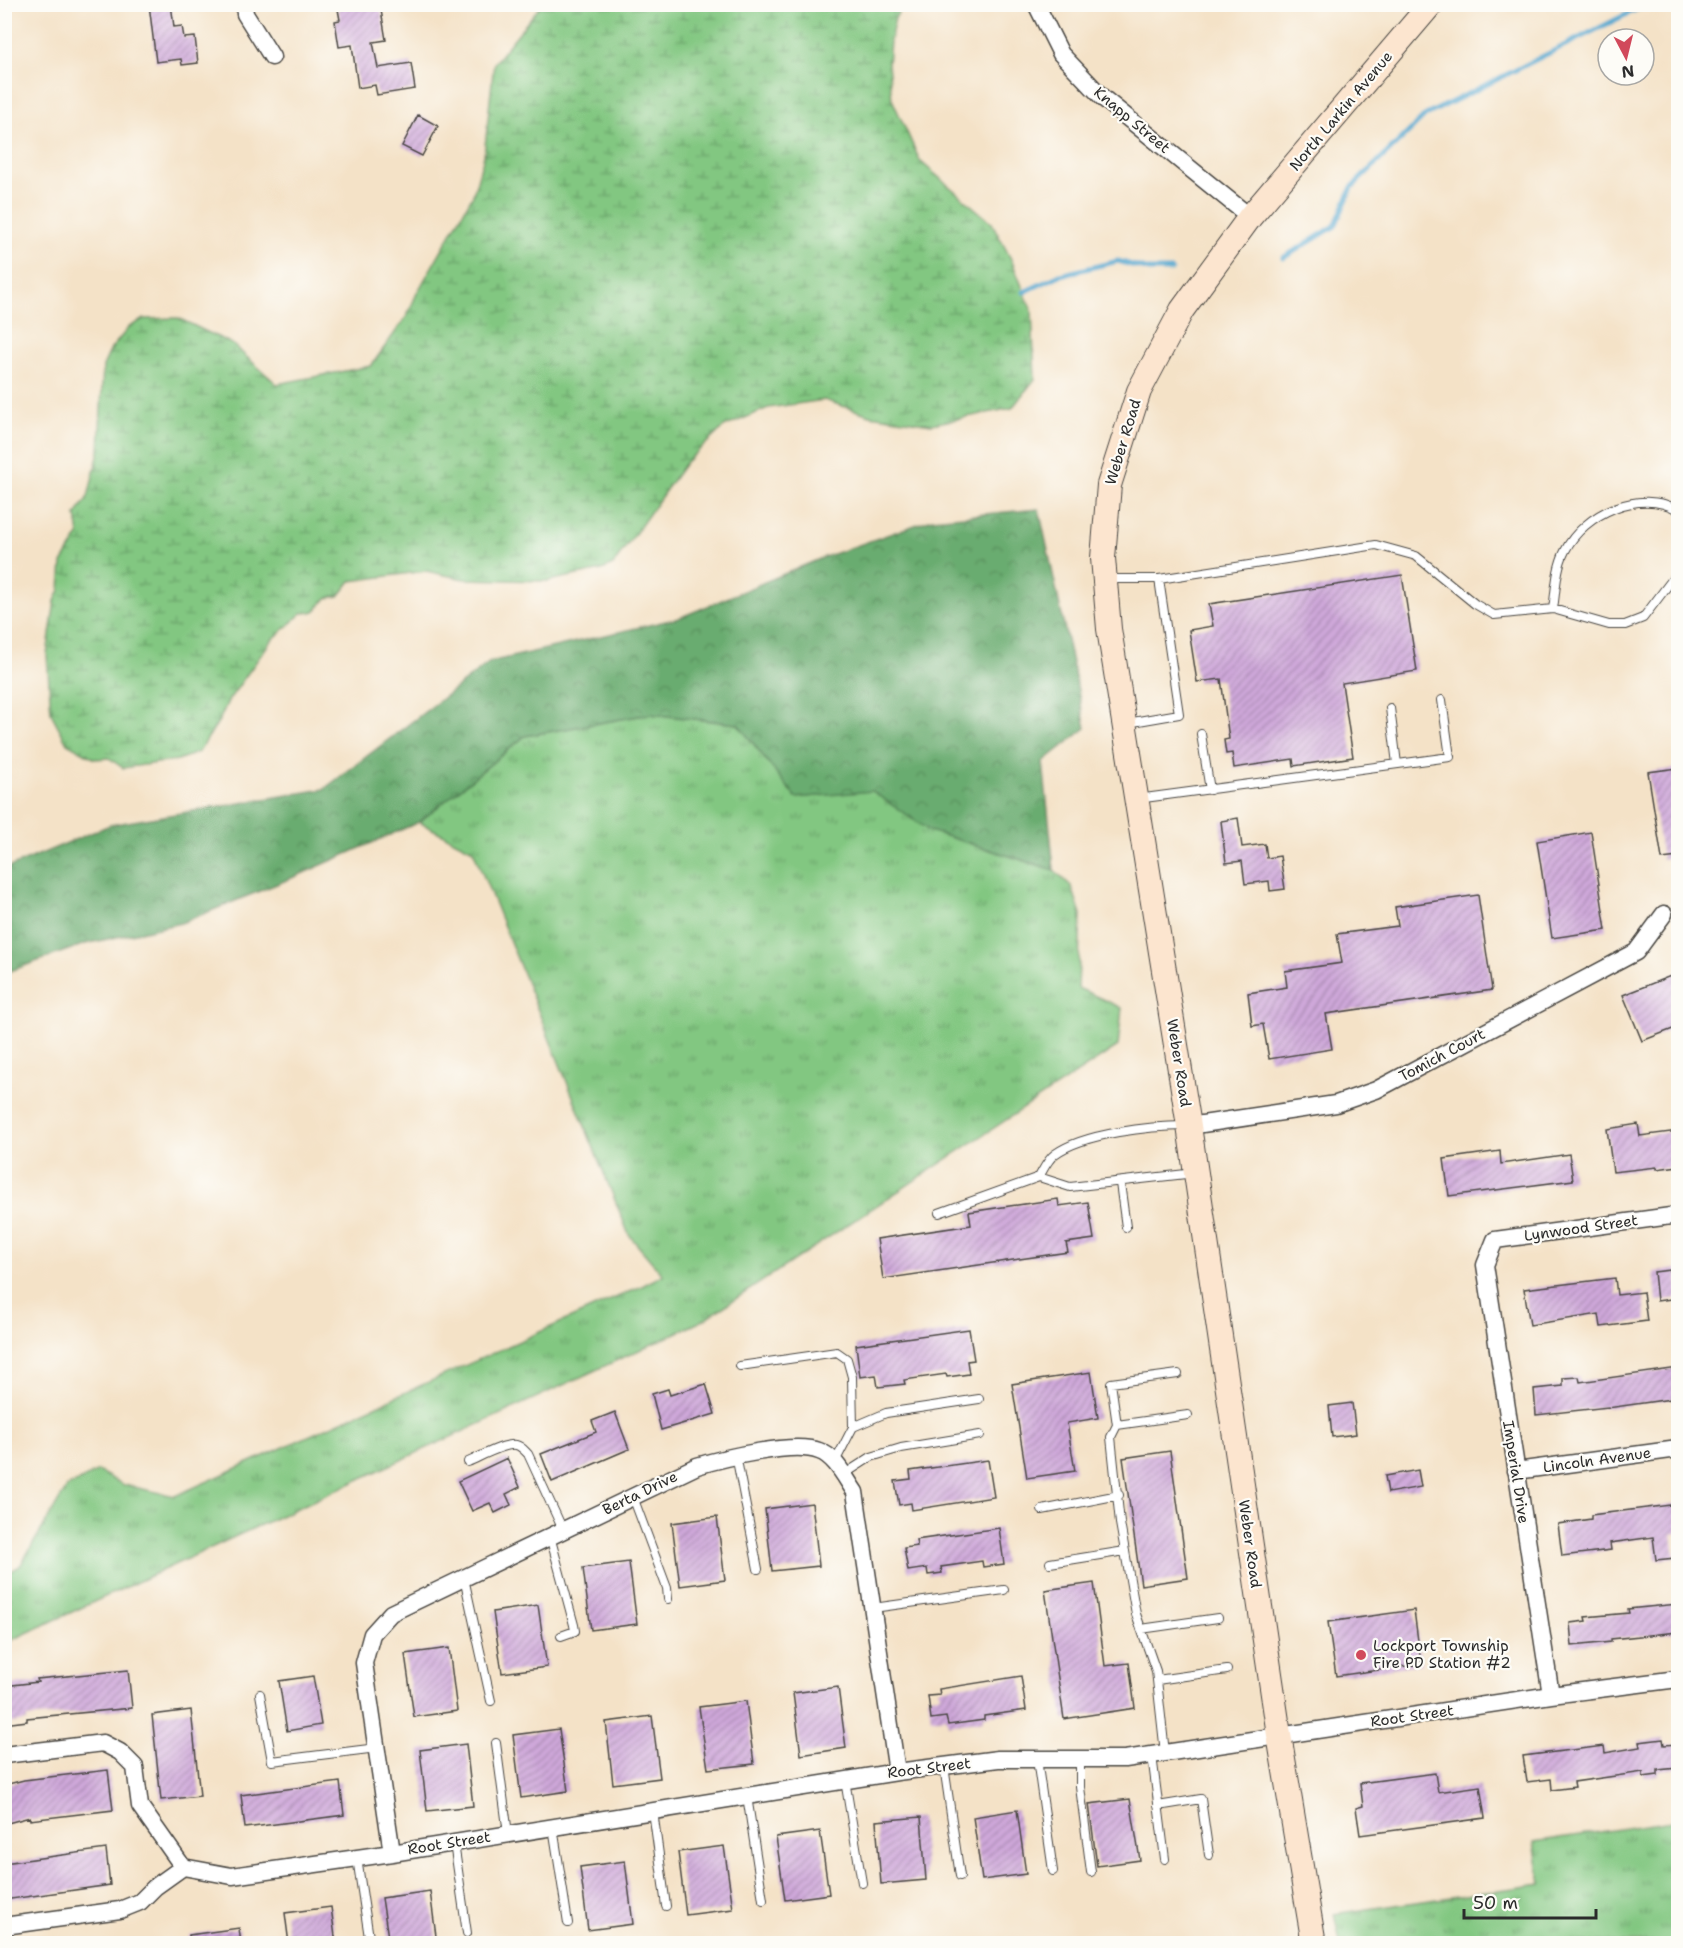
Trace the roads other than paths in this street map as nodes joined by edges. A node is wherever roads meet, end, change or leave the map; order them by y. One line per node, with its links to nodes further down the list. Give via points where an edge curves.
1 (244, 4): 4 (street, via 245,14)
2 (1036, 4): 5 (street, Knapp Street, via 1061,54 1103,98)
3 (1431, 4): 5 (main road, North Larkin Avenue)
4 (272, 57)
5 (1250, 217): 8 (main road, Weber Road, via 1182,310 1139,391 1109,485 1102,558)
6 (1678, 510): 10 (lane, via 1651,500 1630,502 1606,511 1582,529 1560,563)
7 (1678, 572): 10 (lane, via 1643,618 1625,625 1609,625)
8 (1104, 579): 9 (lane); 13 (main road, Weber Road)
9 (1159, 579): 10 (lane, via 1376,545 1416,556 1494,615); 13 (lane, via 1179,714)
10 (1553, 609)
11 (1442, 700): 15 (lane, via 1450,757)
12 (1389, 708): 15 (lane)
13 (1125, 723): 17 (main road, Weber Road)
14 (1201, 734): 16 (lane)
15 (1397, 764): 16 (lane)
16 (1210, 790): 17 (lane)
17 (1137, 799): 19 (main road, Weber Road)
18 (1665, 914): 19 (street, Tomich Court, via 1636,952 1376,1090 1336,1104)
19 (1189, 1126): 20 (main road, Weber Road); 21 (lane, via 1160,1126 1083,1140 1053,1155)
20 (1196, 1173): 22 (lane); 59 (main road, Weber Road)
21 (1039, 1177): 22 (lane, via 1070,1187); 23 (lane)
22 (1120, 1183): 25 (lane)
23 (939, 1213)
24 (1678, 1215): 26 (street, Lynwood Street, via 1495,1240)
25 (1126, 1227)
26 (1490, 1250): 38 (street, Imperial Drive, via 1485,1265)
27 (740, 1365): 32 (lane, via 837,1352 847,1359 852,1377)
28 (1179, 1374): 31 (lane, via 1111,1383)
29 (979, 1399): 32 (lane, via 886,1413)
30 (1188, 1415): 31 (lane)
31 (1117, 1425): 39 (lane, via 1111,1437)
32 (854, 1427): 37 (lane)
33 (980, 1435): 37 (lane, via 901,1448)
34 (1678, 1449): 38 (street, Lincoln Avenue)
35 (736, 1455): 37 (street, Berta Drive, via 793,1448 820,1451); 40 (street, Berta Drive, via 697,1466); 45 (lane)
36 (468, 1462): 42 (lane, via 508,1445 523,1448)
37 (839, 1468): 49 (street, via 855,1492)
38 (1516, 1471): 57 (street, Imperial Drive)
39 (1119, 1495): 41 (lane); 43 (lane)
40 (633, 1497): 42 (street, Berta Drive); 48 (lane)
41 (1042, 1510)
42 (556, 1533): 46 (street, Berta Drive); 52 (lane, via 575,1631)
43 (1125, 1551): 44 (lane); 51 (lane)
44 (1050, 1563)
45 (758, 1569)
46 (464, 1578): 58 (lane); 61 (street, Berta Drive, via 391,1613 372,1634 364,1663)
47 (1004, 1590): 49 (lane)
48 (668, 1599)
49 (873, 1608): 67 (street)
50 (1218, 1618): 51 (lane)
51 (1141, 1629): 55 (lane)
52 (561, 1636)
53 (1227, 1670): 55 (lane)
54 (1678, 1678): 57 (street, Root Street)
55 (1157, 1680): 62 (lane)
56 (260, 1694): 61 (lane, via 272,1761)
57 (1551, 1695): 59 (street, Root Street)
58 (491, 1701)
59 (1278, 1735): 62 (street, Root Street); 90 (main road, Weber Road)
60 (496, 1743): 73 (lane)
61 (377, 1748): 75 (street, Berta Drive)
62 (1158, 1754): 65 (street, Root Street); 70 (lane)
63 (4, 1755): 79 (street, via 103,1743 120,1752 135,1767 140,1806)
64 (1037, 1759): 65 (street, Root Street); 66 (street, Root Street); 80 (lane)
65 (1080, 1759): 81 (lane)
66 (944, 1766): 67 (street, Root Street); 82 (lane)
67 (897, 1772): 68 (street, Root Street)
68 (845, 1780): 69 (street, Root Street); 83 (lane)
69 (747, 1796): 71 (street, Root Street); 84 (lane)
70 (1158, 1806): 76 (lane, via 1201,1799); 78 (lane)
71 (653, 1811): 72 (street, Root Street); 85 (lane)
72 (554, 1827): 73 (street, Root Street); 86 (lane)
73 (508, 1834): 74 (street, Root Street)
74 (454, 1843): 75 (street, Root Street); 88 (lane)
75 (392, 1853): 77 (street, Root Street)
76 (1209, 1855)
77 (357, 1858): 79 (street, Root Street, via 232,1876); 89 (lane)
78 (1164, 1859)
79 (183, 1867): 87 (street, via 140,1902 120,1910)
80 (1053, 1871)
81 (1091, 1872)
82 (960, 1876)
83 (862, 1882)
84 (763, 1900)
85 (666, 1906)
86 (568, 1923)
87 (4, 1926)
88 (467, 1932)
89 (370, 1944)
90 (1314, 1944)

